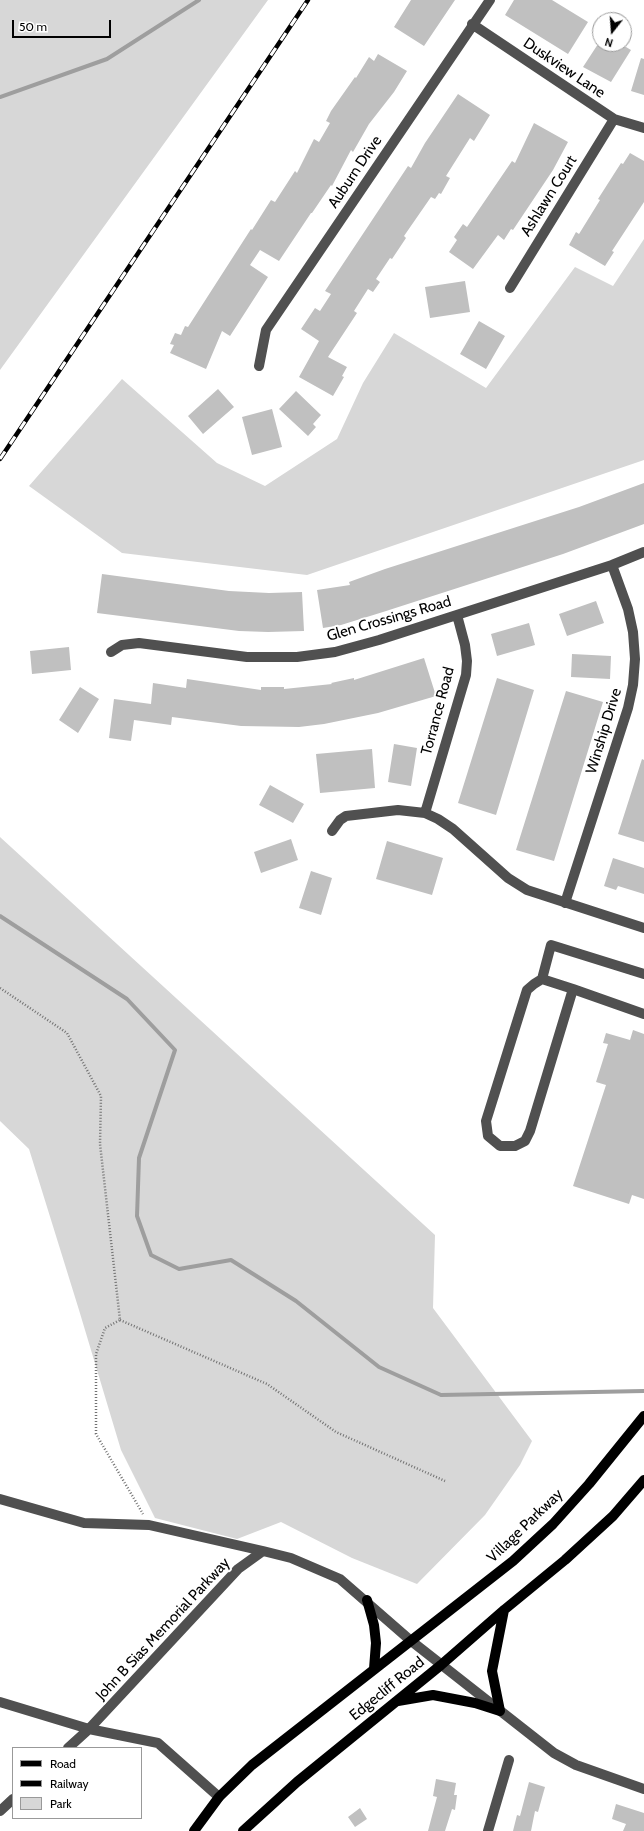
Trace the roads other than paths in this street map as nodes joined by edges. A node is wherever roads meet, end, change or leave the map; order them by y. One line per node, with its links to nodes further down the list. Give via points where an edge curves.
1 (490, 0): 2 (street, Auburn Drive)
2 (472, 24): 3 (street, Duskview Lane); 6 (street, Auburn Drive, via 266,330)
3 (614, 119): 4 (street, Duskview Lane); 5 (street, Ashlawn Court)
4 (644, 128)
5 (510, 288)
6 (259, 366)
7 (644, 552): 8 (street, Glen Crossings Road)
8 (612, 565): 9 (street, Glen Crossings Road); 13 (street, Winship Drive, via 628,609 633,632 633,685 628,708)
9 (457, 615): 10 (street, Glen Crossings Road, via 335,652 297,656 247,656 139,643 122,645); 11 (street, Torrance Road, via 467,661 466,675)
10 (111, 652)
11 (425, 814): 12 (street, via 398,810 346,816); 13 (street, via 454,829 518,886)
12 (332, 831)
13 (565, 903): 14 (street)
14 (644, 928)
15 (644, 974): 16 (street, via 551,945)
16 (542, 979): 17 (street); 17 (street, via 527,990 486,1121 488,1136 500,1146 515,1146 525,1141 530,1131)
17 (573, 989): 18 (street)
18 (644, 1014)
19 (644, 1416): 25 (main road, Village Parkway, via 553,1524 513,1561)
20 (644, 1480): 24 (main road, via 613,1516)
21 (0, 1499): 22 (street, via 84,1523 149,1525)
22 (263, 1551): 23 (street, via 291,1558 340,1579); 31 (street, John B Sias Memorial Parkway, via 238,1569)
23 (367, 1600): 25 (street); 27 (main road, via 376,1643)
24 (504, 1610): 26 (main road); 30 (main road, via 492,1671)
25 (410, 1640): 26 (street); 27 (main road, Edgecliff Road)
26 (441, 1665): 28 (main road, Edgecliff Road); 30 (street, Edgecliff Road)
27 (374, 1669): 35 (main road, Edgecliff Road, via 252,1765)
28 (396, 1701): 30 (main road, via 433,1695); 38 (main road, Edgecliff Road, via 297,1782)
29 (0, 1702): 31 (street)
30 (500, 1711): 34 (street, Edgecliff Road, via 554,1753 576,1765)
31 (89, 1729): 32 (street, John B Sias Memorial Parkway); 35 (street, via 158,1743)
32 (69, 1747)
33 (509, 1760): 40 (street)
34 (644, 1789)
35 (219, 1797): 39 (main road, Edgecliff Road)
36 (12, 1800): 37 (street)
37 (0, 1811)
38 (248, 1829)
39 (194, 1831)
40 (488, 1831)

